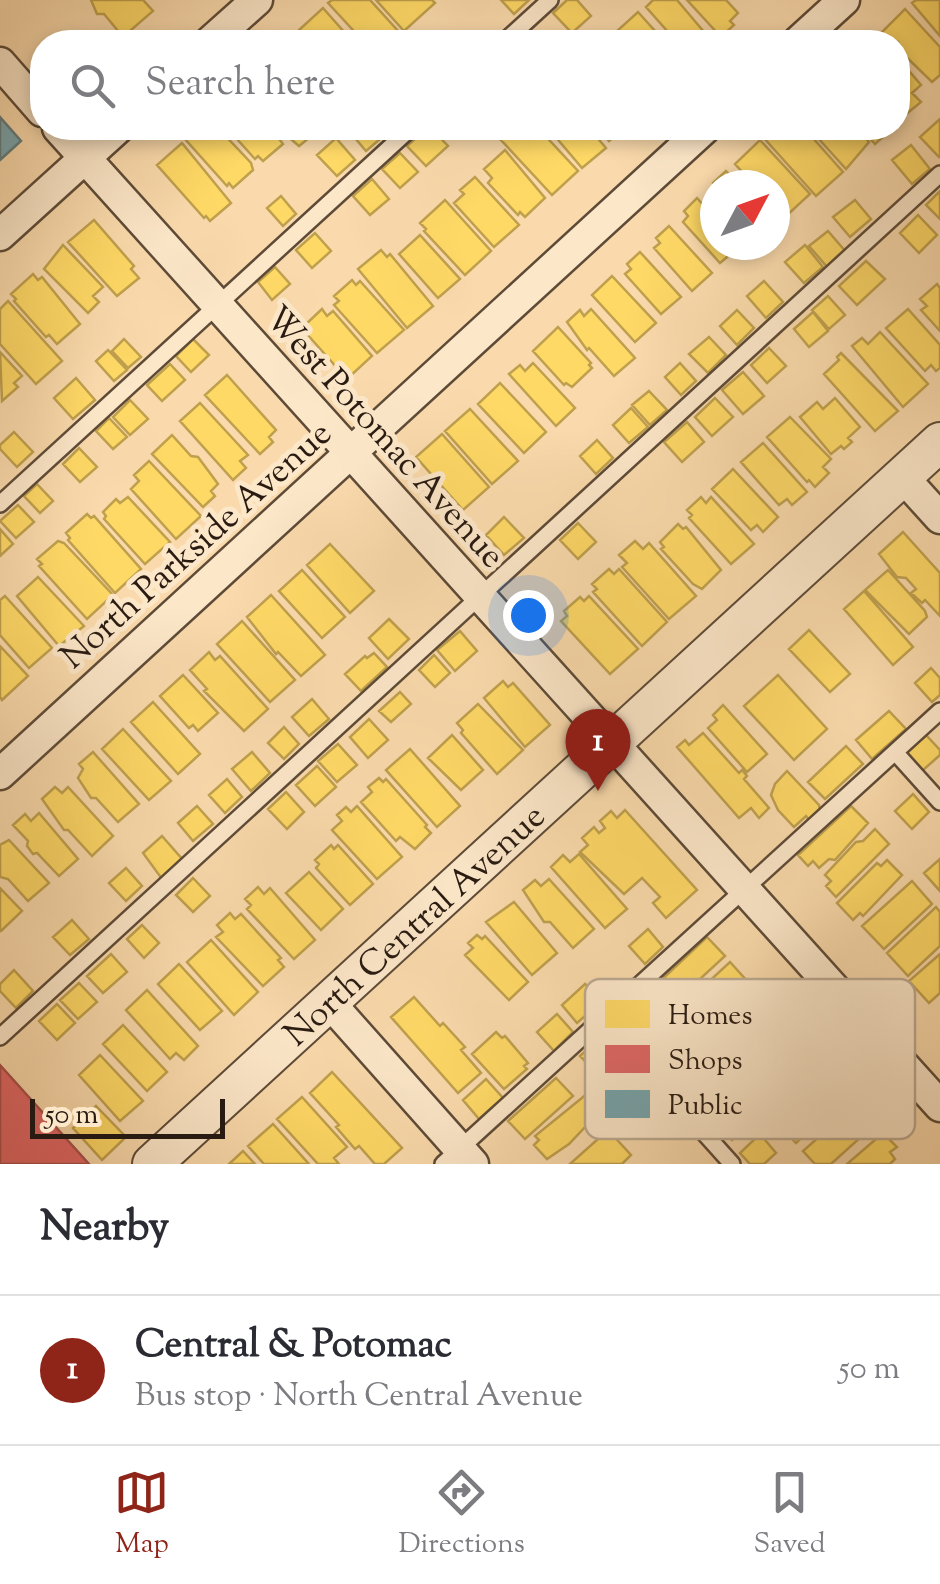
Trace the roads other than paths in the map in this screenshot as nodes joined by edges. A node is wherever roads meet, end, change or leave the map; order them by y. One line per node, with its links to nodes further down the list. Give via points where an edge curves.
1 (257, 0): 4 (street)
2 (550, 0): 5 (lane)
3 (844, 0): 6 (street)
4 (223, 30)
5 (517, 30)
6 (811, 30)
7 (0, 63): 8 (street)
8 (30, 97)
9 (69, 140): 13 (street, West Potomac Avenue)
10 (105, 140): 13 (street)
11 (398, 140): 16 (lane)
12 (692, 140): 18 (street, North Parkside Avenue)
13 (85, 158): 15 (street); 16 (street, West Potomac Avenue)
14 (940, 174): 22 (lane)
15 (0, 235)
16 (218, 305): 18 (street, West Potomac Avenue); 20 (lane)
17 (940, 442): 19 (street, North Central Avenue)
18 (350, 452): 22 (street, West Potomac Avenue); 26 (street, North Parkside Avenue)
19 (902, 476): 21 (street); 24 (street, North Central Avenue)
20 (0, 504)
21 (940, 518)
22 (480, 596): 24 (street, West Potomac Avenue); 33 (lane)
23 (940, 711): 25 (lane)
24 (612, 742): 28 (street, West Potomac Avenue); 31 (street, North Central Avenue)
25 (895, 752): 27 (lane); 28 (lane)
26 (0, 774)
27 (940, 802)
28 (744, 889): 29 (lane); 30 (street, West Potomac Avenue)
29 (646, 979)
30 (825, 979)
31 (329, 1002): 37 (street); 38 (street, North Central Avenue)
32 (585, 1036): 37 (lane)
33 (0, 1037)
34 (915, 1078): 35 (street, West Potomac Avenue)
35 (940, 1106)
36 (710, 1139): 39 (lane)
37 (459, 1159)
38 (161, 1161)
39 (732, 1164)

